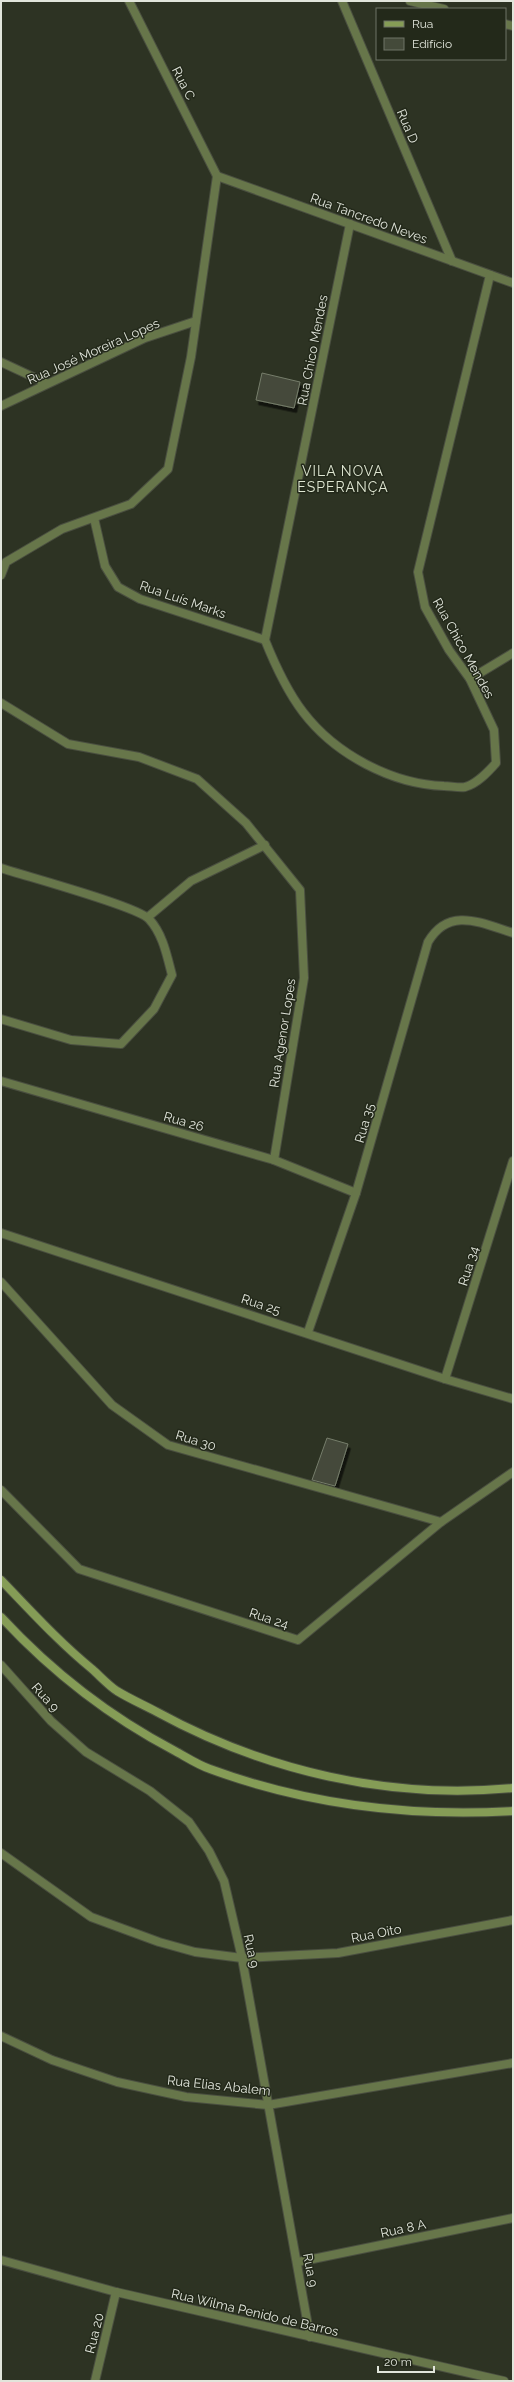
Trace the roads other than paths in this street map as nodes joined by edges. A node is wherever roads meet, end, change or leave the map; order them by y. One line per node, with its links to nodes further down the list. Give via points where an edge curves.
1 (129, 1): 5 (street, Rua C)
2 (342, 1): 7 (street, Rua D)
3 (410, 1): 4 (street)
4 (440, 8)
5 (217, 176): 6 (street, Rua Tancredo Neves); 10 (street)
6 (350, 224): 7 (street, Rua Tancredo Neves); 16 (street, Rua Chico Mendes)
7 (452, 261): 8 (street, Rua Tancredo Neves)
8 (490, 275): 9 (street, Rua Tancredo Neves); 18 (street, Rua Chico Mendes, via 418,572 425,607 449,650)
9 (513, 283)
10 (196, 321): 12 (street, Rua José Moreira Lopes, via 145,338); 14 (street, via 168,469 131,504)
11 (1, 362): 12 (street)
12 (46, 383): 13 (street, Rua José Moreira Lopes)
13 (1, 406)
14 (94, 518): 15 (street, via 62,529 6,562); 16 (street, Rua Luís Marks, via 105,566 118,587 140,599)
15 (1, 574)
16 (265, 640): 18 (street, Rua Chico Mendes, via 278,670 304,712 334,744 385,773 428,785 465,787 484,776 496,763 494,730)
17 (513, 653): 18 (street)
18 (470, 679)
19 (1, 703): 20 (street, Rua Agenor Lopes, via 68,744 139,757 196,780 246,823)
20 (265, 845): 22 (street, via 191,880); 26 (street, Rua Agenor Lopes, via 300,890 304,978)
21 (1, 868): 22 (street, via 125,907)
22 (148, 917): 24 (street, via 157,930 172,975 154,1009 121,1044 71,1040)
23 (513, 933): 28 (street, Rua 35, via 470,920 456,920 444,924 434,932 428,942)
24 (1, 1019)
25 (1, 1081): 26 (street, Rua 26)
26 (274, 1160): 28 (street, Rua 26)
27 (513, 1160): 32 (street, Rua 34)
28 (356, 1193): 31 (street, Rua 35)
29 (1, 1232): 31 (street, Rua 25)
30 (1, 1282): 36 (street, Rua 30, via 112,1405 168,1444)
31 (308, 1332): 32 (street, Rua 25)
32 (445, 1379): 33 (street, Rua 25)
33 (513, 1399)
34 (513, 1472): 36 (street, Rua 24)
35 (1, 1490): 36 (street, Rua 24, via 79,1569 298,1640)
36 (441, 1522)
37 (1, 1580): 40 (main road, via 61,1643 117,1691 198,1734 285,1766 351,1782 431,1789 489,1791)
38 (1, 1617): 41 (main road, via 79,1690 154,1740 209,1769 295,1795 362,1807 432,1813)
39 (1, 1665): 44 (street, Rua 9, via 51,1721 86,1752 150,1792 189,1822 209,1851 224,1881)
40 (513, 1788)
41 (513, 1810)
42 (1, 1853): 44 (street, Rua Oito, via 91,1917 195,1952)
43 (513, 1920): 44 (street, Rua Oito, via 338,1953)
44 (242, 1958): 47 (street, Rua 9)
45 (1, 2036): 47 (street, Rua Elias Abalem, via 52,2060 118,2082 186,2097)
46 (513, 2063): 47 (street, Rua Elias Abalem)
47 (268, 2105): 50 (street, Rua 9)
48 (513, 2218): 50 (street, Rua 8 A)
49 (1, 2260): 51 (street, Rua Wilma Penido de Barros)
50 (298, 2262): 52 (street, Rua 9)
51 (116, 2292): 52 (street, Rua Wilma Penido de Barros); 53 (street, Rua 20)
52 (310, 2337): 54 (street, Rua Wilma Penido de Barros)
53 (95, 2381)
54 (504, 2381)

